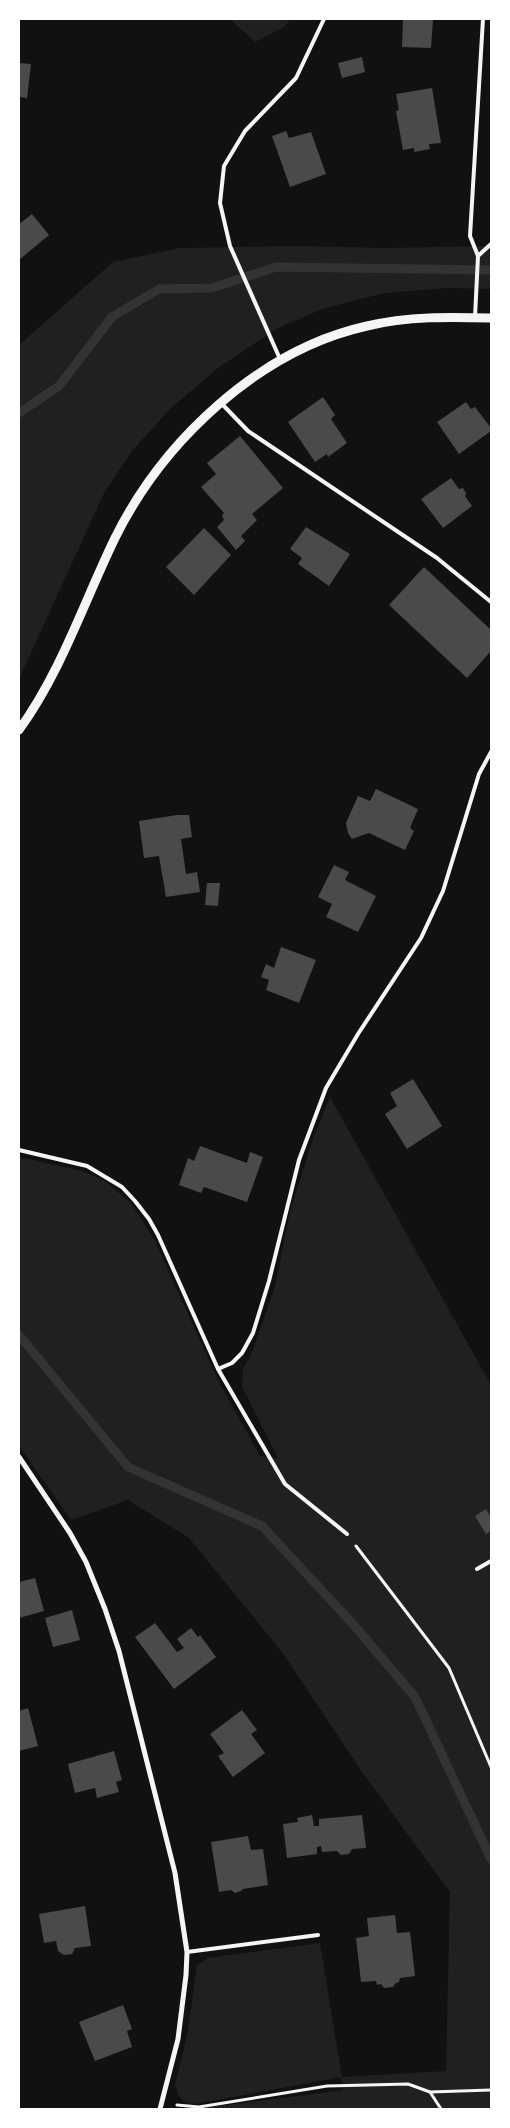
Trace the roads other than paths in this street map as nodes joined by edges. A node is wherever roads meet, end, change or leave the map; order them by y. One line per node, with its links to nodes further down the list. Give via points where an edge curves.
1 (324, 19): 7 (lane, via 296,78 245,131 224,166 220,203 230,246)
2 (482, 19): 4 (lane, via 470,236)
3 (491, 244): 4 (lane)
4 (478, 256): 5 (lane)
5 (475, 318): 6 (street); 7 (street, via 421,318 366,326 316,342)
6 (491, 318)
7 (281, 360): 8 (street, via 238,387)
8 (220, 403): 9 (lane, via 248,432 436,558); 10 (street, via 165,461 129,511 59,665)
9 (491, 602)
10 (19, 730)
11 (491, 752): 13 (lane, via 479,774 443,891 425,930 326,1088 299,1160 253,1333 242,1353 232,1363)
12 (19, 1150): 13 (lane, via 87,1166 122,1187 135,1201 158,1235)
13 (218, 1369): 15 (lane, via 285,1484)
14 (19, 1457): 19 (street, via 70,1533 105,1609 119,1651 175,1873)
15 (347, 1534)
16 (491, 1561): 17 (lane)
17 (477, 1569)
18 (318, 1934): 19 (lane)
19 (187, 1952): 20 (street, via 178,2039)
20 (160, 2109)

